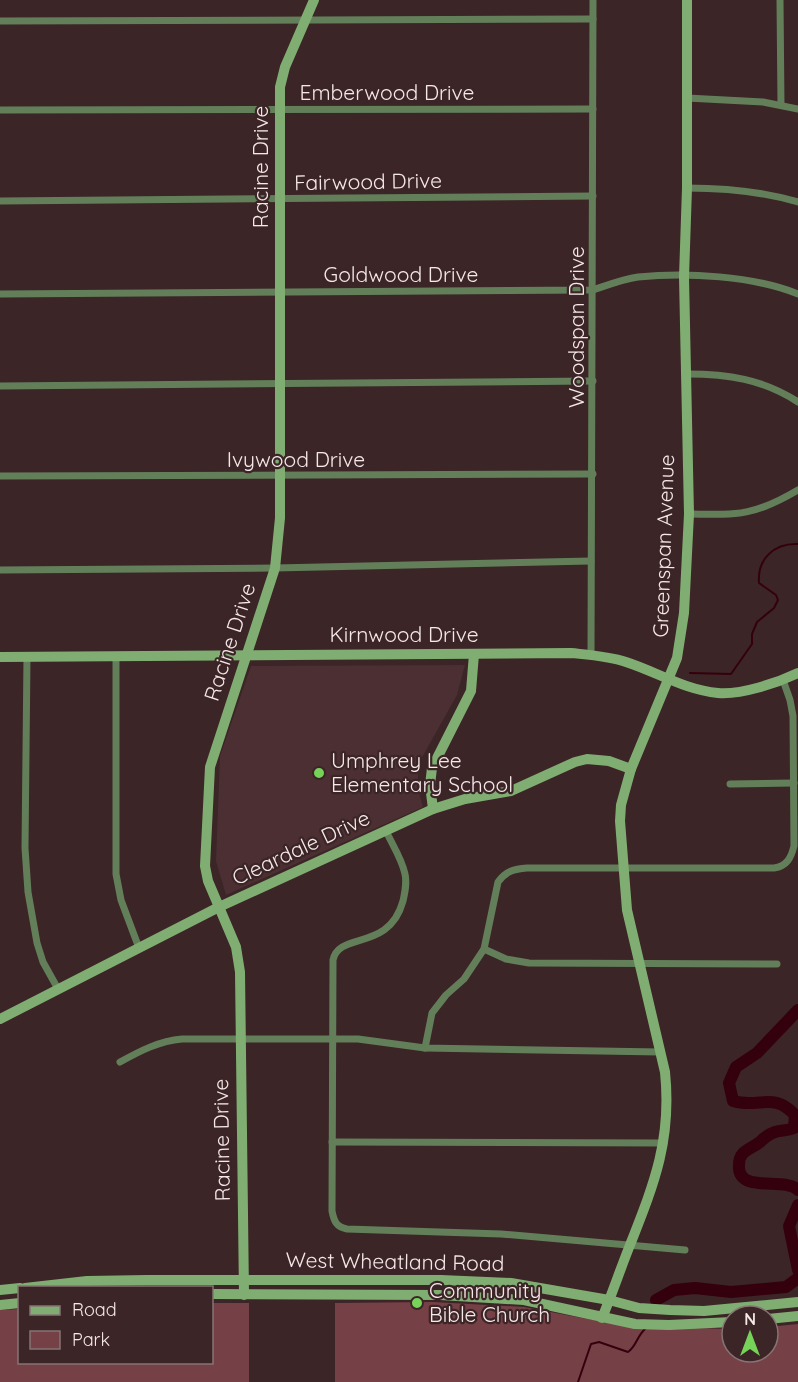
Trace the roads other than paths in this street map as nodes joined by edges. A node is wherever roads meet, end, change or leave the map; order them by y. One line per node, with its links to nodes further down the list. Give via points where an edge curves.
1 (314, 0): 6 (street, Racine Drive)
2 (593, 0): 5 (street, Woodspan Drive)
3 (687, 0): 8 (street, Greenspan Avenue)
4 (780, 0): 9 (street)
5 (593, 19): 6 (street); 10 (street, Woodspan Drive)
6 (304, 20): 7 (street); 12 (street, Racine Drive, via 285,67)
7 (0, 21)
8 (687, 98): 9 (street); 14 (street, Greenspan Avenue)
9 (781, 105): 11 (street)
10 (593, 109): 12 (street, Emberwood Drive); 15 (street, Woodspan Drive)
11 (798, 109)
12 (280, 110): 13 (street, Emberwood Drive); 16 (street, Racine Drive)
13 (0, 111)
14 (687, 188): 18 (street, via 750,190); 19 (street, Greenspan Avenue)
15 (593, 196): 16 (street, Fairwood Drive); 20 (street, Woodspan Drive)
16 (280, 199): 17 (street, Fairwood Drive); 21 (street, Racine Drive)
17 (0, 201)
18 (798, 202)
19 (684, 277): 20 (street, Goldwood Drive, via 637,277); 23 (street, Goldwood Drive, via 741,280); 24 (street, Greenspan Avenue)
20 (593, 290): 21 (street, Goldwood Drive); 25 (street, Woodspan Drive)
21 (280, 292): 22 (street, Goldwood Drive); 26 (street, Racine Drive)
22 (0, 294)
23 (798, 294)
24 (687, 374): 28 (street, via 734,376 765,384); 33 (street, Greenspan Avenue)
25 (593, 381): 26 (street); 29 (street, Woodspan Drive)
26 (280, 384): 27 (street); 31 (street, Racine Drive)
27 (0, 386)
28 (798, 402)
29 (593, 474): 31 (street, Ivywood Drive); 34 (street, Woodspan Drive)
30 (0, 476): 31 (street, Ivywood Drive)
31 (280, 476): 35 (street, Racine Drive)
32 (798, 490): 33 (street, via 751,512)
33 (689, 514): 44 (street, Greenspan Avenue, via 680,645)
34 (591, 561): 35 (street); 38 (street, Woodspan Drive)
35 (275, 568): 36 (street); 40 (street, Racine Drive)
36 (0, 570)
37 (474, 654): 38 (street, Kirnwood Drive); 40 (street, Kirnwood Drive); 49 (street, via 471,691 432,768)
38 (591, 655): 44 (street, Kirnwood Drive, via 628,663)
39 (116, 656): 40 (street, Kirnwood Drive); 42 (street, Kirnwood Drive); 53 (street, via 116,874)
40 (247, 656): 52 (street, Racine Drive, via 210,767 205,866)
41 (0, 657): 42 (street, Kirnwood Drive)
42 (27, 657): 57 (street, via 28,892 37,943)
43 (798, 674): 45 (street, Kirnwood Drive)
44 (668, 679): 45 (street, Kirnwood Drive, via 719,693 740,692); 46 (street, Greenspan Avenue)
45 (783, 680): 47 (street, via 793,716)
46 (631, 769): 49 (street, Cleardale Drive, via 587,759 511,791); 51 (street, Greenspan Avenue, via 621,813)
47 (794, 783): 48 (street); 51 (street, via 794,846 784,865)
48 (730, 784)
49 (433, 809): 50 (street, Cleardale Drive)
50 (386, 831): 52 (street, Cleardale Drive); 59 (street, via 404,870 405,894 399,914 385,931 334,953)
51 (623, 869): 54 (street, via 520,868 503,875 495,890); 55 (street, Greenspan Avenue)
52 (219, 907): 53 (street, Cleardale Drive); 60 (street, Racine Drive, via 239,960)
53 (139, 948): 57 (street, Cleardale Drive)
54 (483, 950): 55 (street, via 517,962); 61 (street, via 464,979 432,1014)
55 (639, 963): 56 (street); 62 (street, Greenspan Avenue)
56 (777, 964)
57 (58, 990): 58 (street, Cleardale Drive)
58 (0, 1019)
59 (332, 1039): 60 (street); 61 (street); 64 (street)
60 (240, 1040): 63 (street, via 173,1040); 69 (street, Racine Drive)
61 (425, 1048): 62 (street)
62 (660, 1052): 65 (street, Greenspan Avenue, via 666,1089)
63 (120, 1062)
64 (332, 1142): 65 (street); 66 (street, via 332,1211 337,1225 347,1229 501,1234)
65 (664, 1143): 66 (street, Greenspan Avenue, via 653,1186)
66 (630, 1245): 67 (street); 77 (street, Greenspan Avenue)
67 (685, 1250)
68 (324, 1279): 69 (street, West Wheatland Road); 75 (street); 77 (street, West Wheatland Road, via 511,1283)
69 (244, 1280): 70 (street, West Wheatland Road); 76 (street, Racine Drive)
70 (147, 1283): 71 (street, West Wheatland Road, via 87,1281)
71 (35, 1286)
72 (18, 1288): 73 (street)
73 (1, 1290): 80 (street)
74 (213, 1294): 76 (street, West Wheatland Road)
75 (323, 1294): 76 (street, West Wheatland Road); 83 (street, West Wheatland Road, via 524,1300)
76 (244, 1295)
77 (609, 1300): 81 (street, West Wheatland Road, via 639,1308); 83 (street, Greenspan Avenue)
78 (798, 1302): 81 (street, West Wheatland Road, via 704,1311)
79 (18, 1303): 80 (street)
80 (1, 1304)
81 (670, 1310): 86 (street)
82 (798, 1316): 84 (street)
83 (602, 1318): 86 (street, West Wheatland Road)
84 (780, 1318)
85 (720, 1323): 86 (street, West Wheatland Road)
86 (669, 1325)

